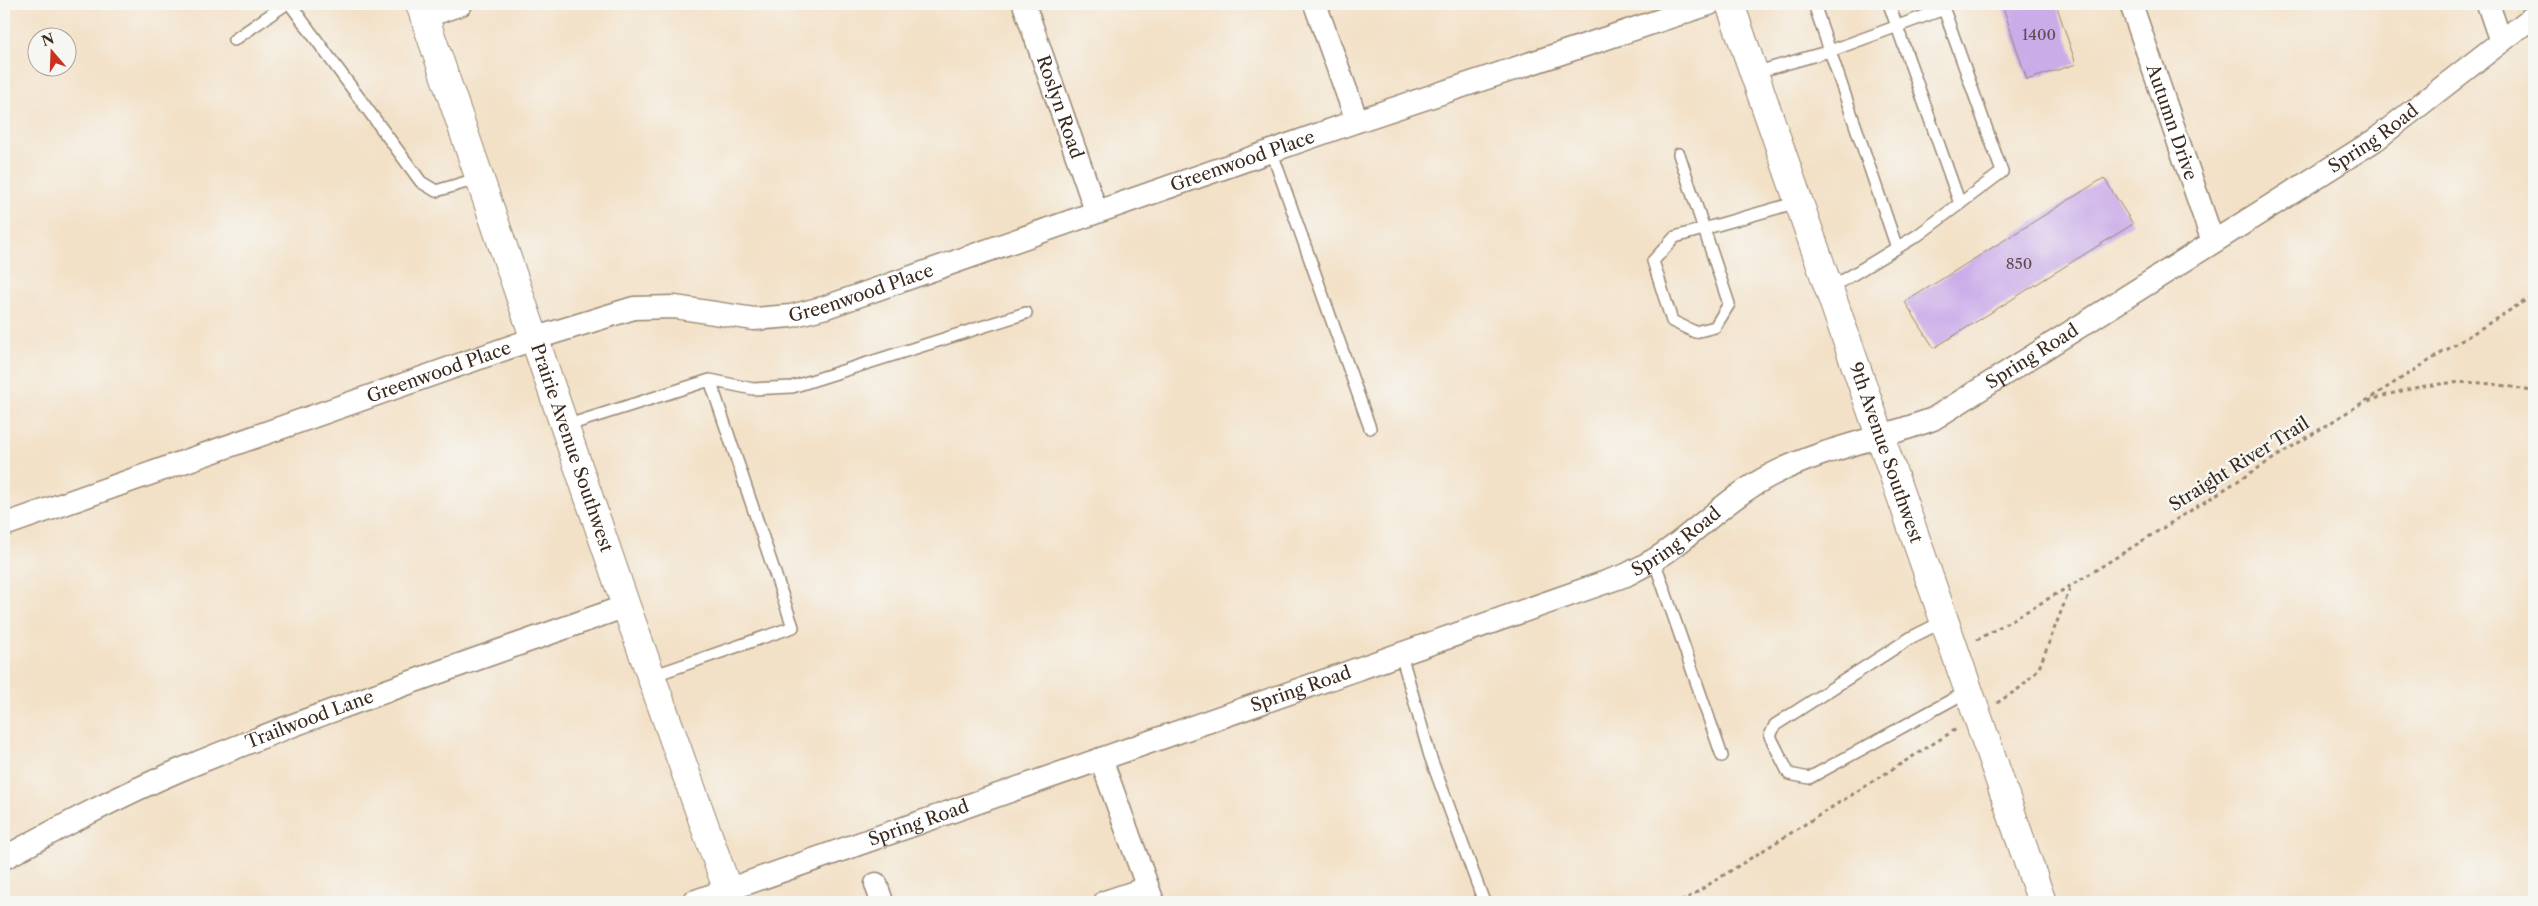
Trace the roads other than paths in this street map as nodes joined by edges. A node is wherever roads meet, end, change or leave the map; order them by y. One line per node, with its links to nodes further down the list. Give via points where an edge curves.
1 (286, 4): 16 (lane)
2 (290, 4): 23 (lane, via 421,182 436,191)
3 (461, 4): 13 (street)
4 (1024, 4): 26 (street, Roslyn Road)
5 (1315, 4): 20 (street)
6 (1709, 4): 20 (street, Greenwood Place)
7 (1730, 4): 19 (street, 9th Avenue Southwest)
8 (1814, 4): 18 (lane)
9 (1889, 4): 15 (lane)
10 (2130, 4): 28 (street, Autumn Drive)
11 (2488, 4): 17 (street)
12 (1943, 6): 15 (lane); 25 (lane, via 2002,172)
13 (422, 10): 23 (street, Prairie Avenue Southwest)
14 (2534, 16): 17 (street, Spring Road)
15 (1897, 27): 18 (lane); 25 (lane)
16 (234, 40)
17 (2501, 42): 28 (street, Spring Road, via 2375,140)
18 (1830, 51): 19 (lane); 29 (lane)
19 (1754, 73): 24 (street, 9th Avenue Southwest)
20 (1356, 120): 21 (street, Greenwood Place)
21 (1271, 150): 26 (street, Greenwood Place); 35 (lane)
22 (1680, 154): 27 (lane)
23 (480, 178): 32 (street, Prairie Avenue Southwest)
24 (1798, 202): 27 (lane); 30 (street, 9th Avenue Southwest)
25 (1960, 204): 29 (lane)
26 (1096, 211): 32 (street, Greenwood Place, via 791,316 754,319 675,307 634,308)
27 (1705, 229): 27 (lane, via 1675,237 1652,261 1672,321 1695,332 1715,327 1729,304)
28 (2213, 242): 36 (street, Spring Road, via 1933,419)
29 (1897, 248): 30 (lane)
30 (1828, 290): 36 (street, 9th Avenue Southwest)
31 (1026, 313): 33 (lane, via 792,387 753,389)
32 (536, 338): 34 (street, Prairie Avenue Southwest); 37 (street, Greenwood Place)
33 (710, 380): 34 (lane); 42 (lane, via 793,627)
34 (565, 426): 39 (street, Prairie Avenue Southwest)
35 (1370, 428)
36 (1879, 438): 38 (street, Spring Road, via 1808,458 1770,475 1734,498); 40 (street, 9th Avenue Southwest)
37 (4, 525)
38 (1654, 560): 41 (street, Spring Road, via 1626,575); 44 (lane)
39 (626, 606): 42 (street, Prairie Avenue Southwest); 46 (street, Trailwood Lane, via 278,730 178,771)
40 (1944, 621): 43 (street, 9th Avenue Southwest); 43 (lane, via 1912,637 1776,725 1770,736 1789,774 1809,778)
41 (1401, 654): 45 (street, Spring Road); 51 (lane, via 1430,756)
42 (652, 676): 48 (street, Prairie Avenue Southwest)
43 (1973, 703): 52 (street, 9th Avenue Southwest)
44 (1722, 756)
45 (1101, 759): 47 (street); 48 (street, Spring Road)
46 (4, 858)
47 (1150, 895): 50 (street)
48 (730, 896): 49 (street, Spring Road)
49 (694, 902)
50 (1105, 902)
51 (1484, 902)
52 (2042, 902)

